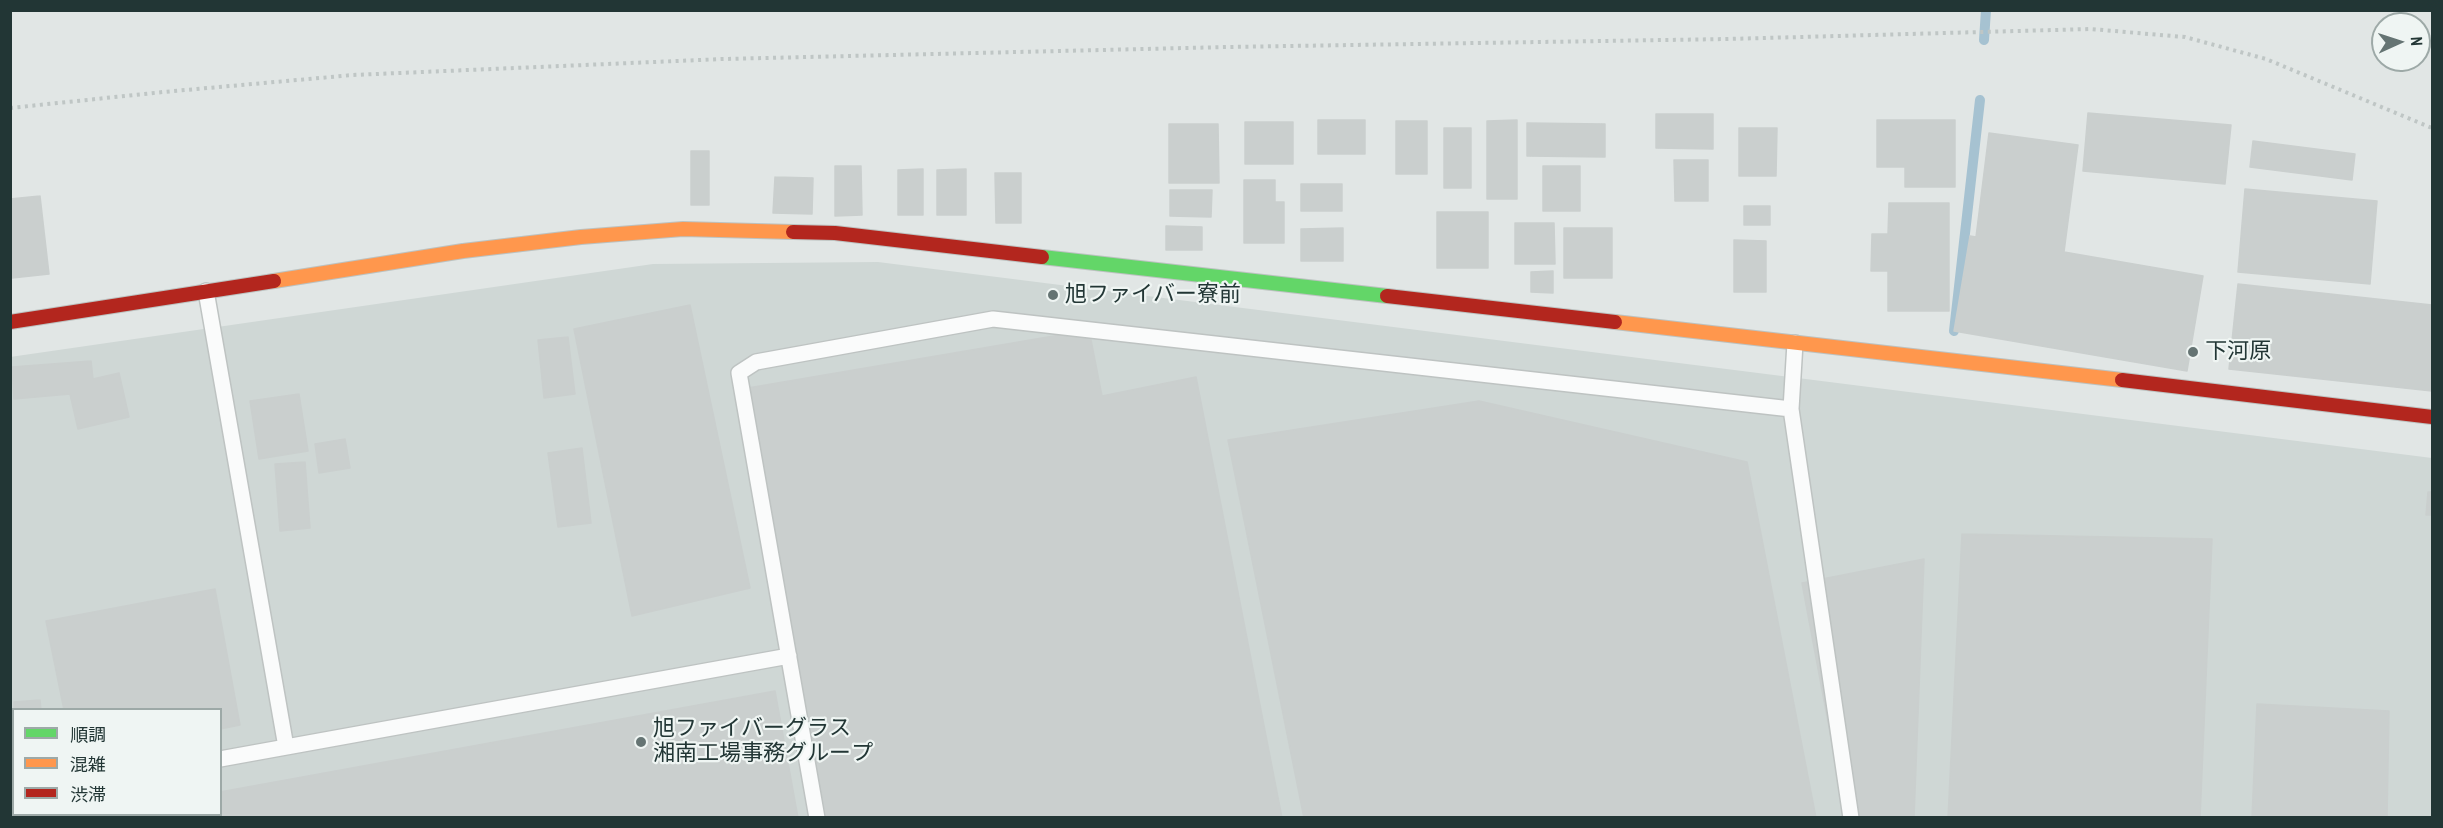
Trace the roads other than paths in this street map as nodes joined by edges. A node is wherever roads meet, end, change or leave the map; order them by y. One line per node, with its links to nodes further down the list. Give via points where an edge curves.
1 (206, 291): 2 (street); 3 (street, via 581,237 683,229 823,233); 7 (lane)
2 (10, 322)
3 (1795, 343): 4 (lane); 5 (street)
4 (1791, 409): 6 (lane, via 993,320 756,362 739,373); 10 (lane)
5 (2433, 417)
6 (789, 656): 7 (lane); 9 (lane)
7 (286, 747): 8 (lane)
8 (222, 759)
9 (817, 818)
10 (1851, 818)

